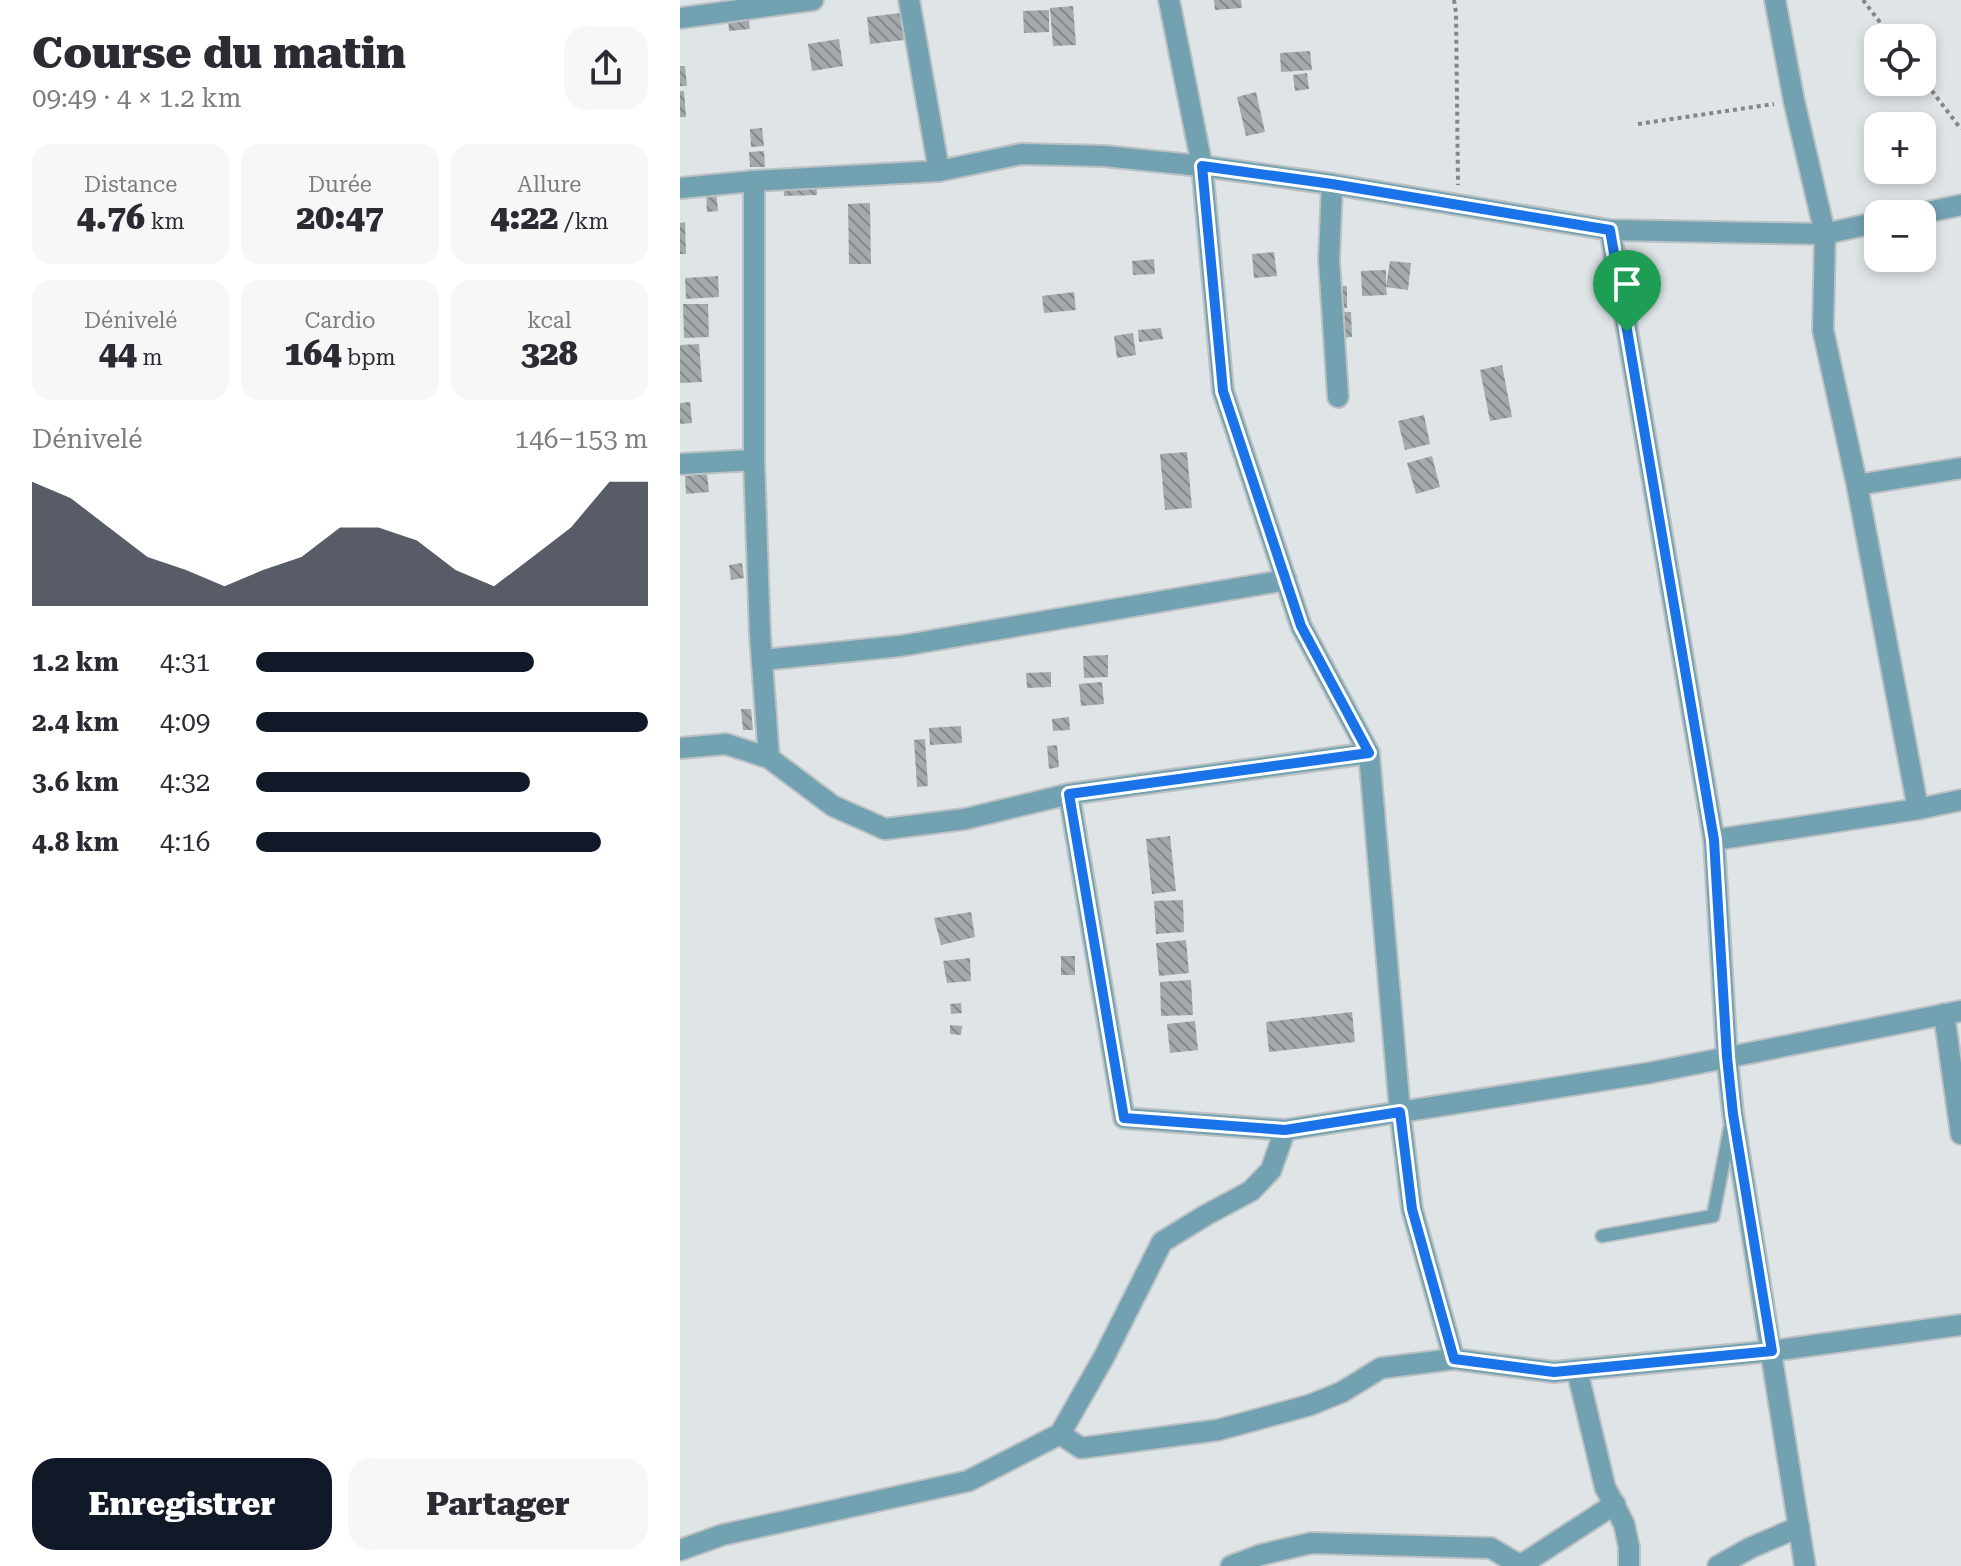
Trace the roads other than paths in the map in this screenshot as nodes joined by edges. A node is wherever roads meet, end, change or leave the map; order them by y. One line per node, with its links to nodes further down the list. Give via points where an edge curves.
1 (813, 0): 5 (street)
2 (909, 0): 8 (street)
3 (1169, 0): 7 (street)
4 (1775, 0): 16 (street)
5 (771, 2): 6 (street)
6 (680, 18)
7 (1202, 166): 8 (street, via 1021,154); 10 (street); 22 (street, via 1223,391)
8 (939, 171): 9 (street)
9 (754, 181): 11 (street); 18 (street)
10 (1332, 184): 15 (street); 17 (street, via 1329,260)
11 (680, 188)
12 (1961, 205): 13 (street)
13 (1936, 210)
14 (1864, 225): 16 (street)
15 (1610, 230): 16 (street); 30 (street)
16 (1825, 234): 21 (street, via 1823,330)
17 (1338, 397)
18 (754, 460): 19 (street); 23 (street)
19 (680, 464)
20 (1961, 468): 21 (street)
21 (1857, 485): 29 (street)
22 (1286, 580): 23 (street, via 900,646); 25 (street, via 1301,626)
23 (762, 660): 26 (street)
24 (680, 748): 26 (street, via 726,744)
25 (1369, 753): 27 (street); 33 (street)
26 (769, 758): 27 (street, via 833,806 885,829 965,819)
27 (1069, 794): 35 (street, via 1124,1118)
28 (1961, 800): 29 (street)
29 (1918, 809): 30 (street)
30 (1714, 840): 32 (street)
31 (1953, 1012): 32 (street); 36 (street)
32 (1727, 1057): 33 (street); 34 (street)
33 (1400, 1112): 35 (street); 40 (street, via 1412,1209)
34 (1733, 1114): 37 (lane, via 1713,1216); 39 (street)
35 (1285, 1130): 42 (street, via 1271,1170 1251,1191 1162,1242)
36 (1961, 1134)
37 (1602, 1236)
38 (1961, 1325): 39 (street)
39 (1772, 1351): 41 (street); 44 (street)
40 (1454, 1359): 41 (street, via 1554,1372); 42 (street, via 1381,1368 1310,1405 1218,1430 1081,1448)
41 (1577, 1370): 43 (street, via 1605,1487)
42 (1060, 1434): 45 (street, via 968,1481 722,1535)
43 (1615, 1504): 47 (street); 48 (street, via 1624,1524)
44 (1799, 1527): 49 (street); 50 (street)
45 (680, 1550)
46 (1231, 1566): 47 (street, via 1311,1543 1491,1548)
47 (1521, 1566)
48 (1629, 1566)
49 (1718, 1566)
50 (1805, 1566)

